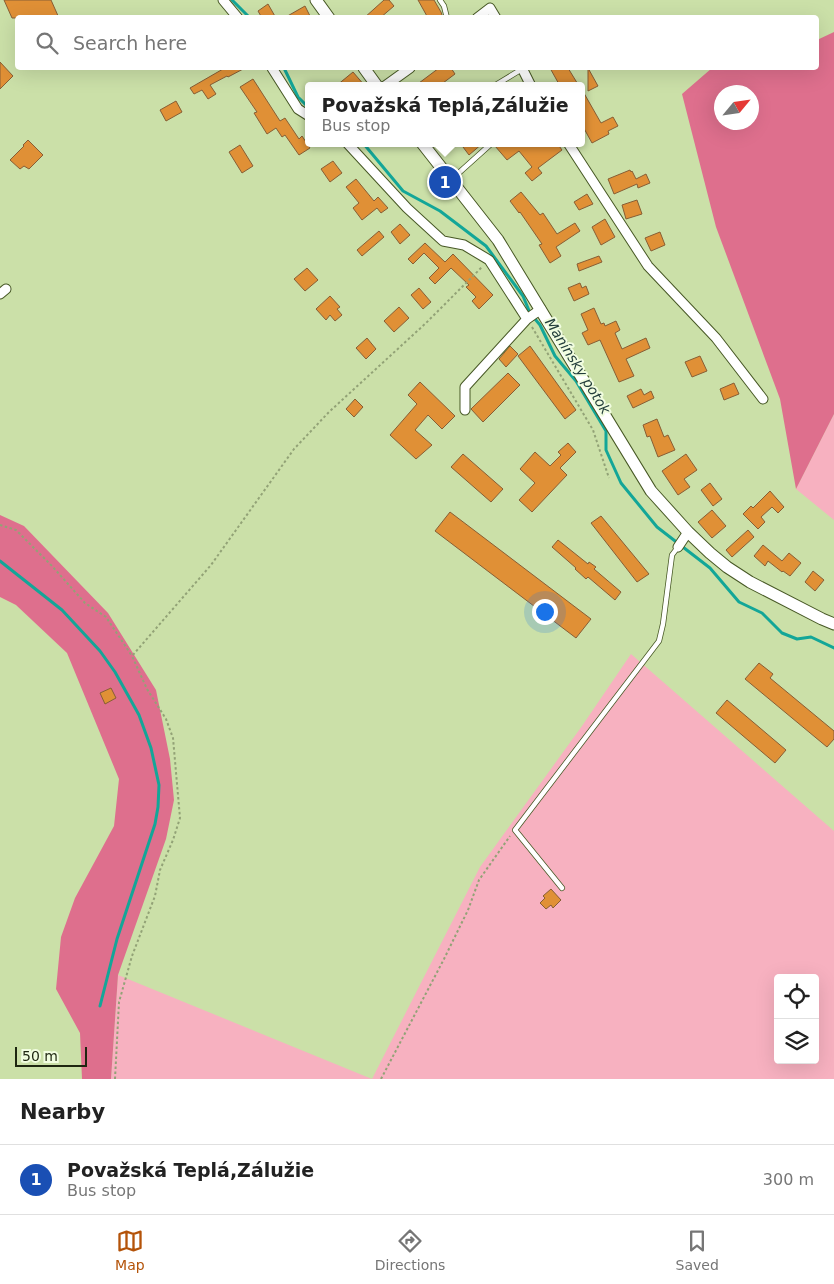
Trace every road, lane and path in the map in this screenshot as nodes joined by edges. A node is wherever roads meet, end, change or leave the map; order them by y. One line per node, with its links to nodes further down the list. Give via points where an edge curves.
1 (223, 0): 4 (street)
2 (316, 0): 5 (street)
3 (440, 0): 6 (lane)
4 (236, 15)
5 (327, 15)
6 (446, 15)
7 (482, 15): 8 (street, via 490,8)
8 (494, 15)
9 (273, 70): 18 (street, via 298,109)
10 (365, 70): 14 (street)
11 (407, 70): 15 (street)
12 (519, 70): 16 (lane)
13 (523, 70): 17 (street)
14 (374, 82)
15 (391, 82)
16 (500, 82)
17 (529, 82)
18 (305, 113)
19 (351, 147): 24 (street, via 407,208 443,241 464,245)
20 (425, 147): 23 (street)
21 (488, 147): 23 (lane)
22 (571, 147): 27 (street, via 648,266 716,338)
23 (451, 180): 25 (street, via 498,240)
24 (489, 260): 26 (street); 33 (path, via 294,448 211,565)
25 (541, 309): 26 (street); 31 (street)
26 (527, 319): 28 (street, via 465,387); 29 (path, via 593,430)
27 (762, 399)
28 (465, 410)
29 (609, 478)
30 (0, 525): 33 (path, via 16,530 85,603 106,617)
31 (682, 540): 32 (street, via 710,553 750,582); 34 (lane, via 672,555 658,641)
32 (834, 624)
33 (132, 656): 36 (path, via 173,738 180,818 160,870 155,896 119,1002)
34 (514, 830): 35 (lane); 37 (path, via 479,880 464,918)
35 (562, 888)
36 (116, 1079)
37 (381, 1079)

